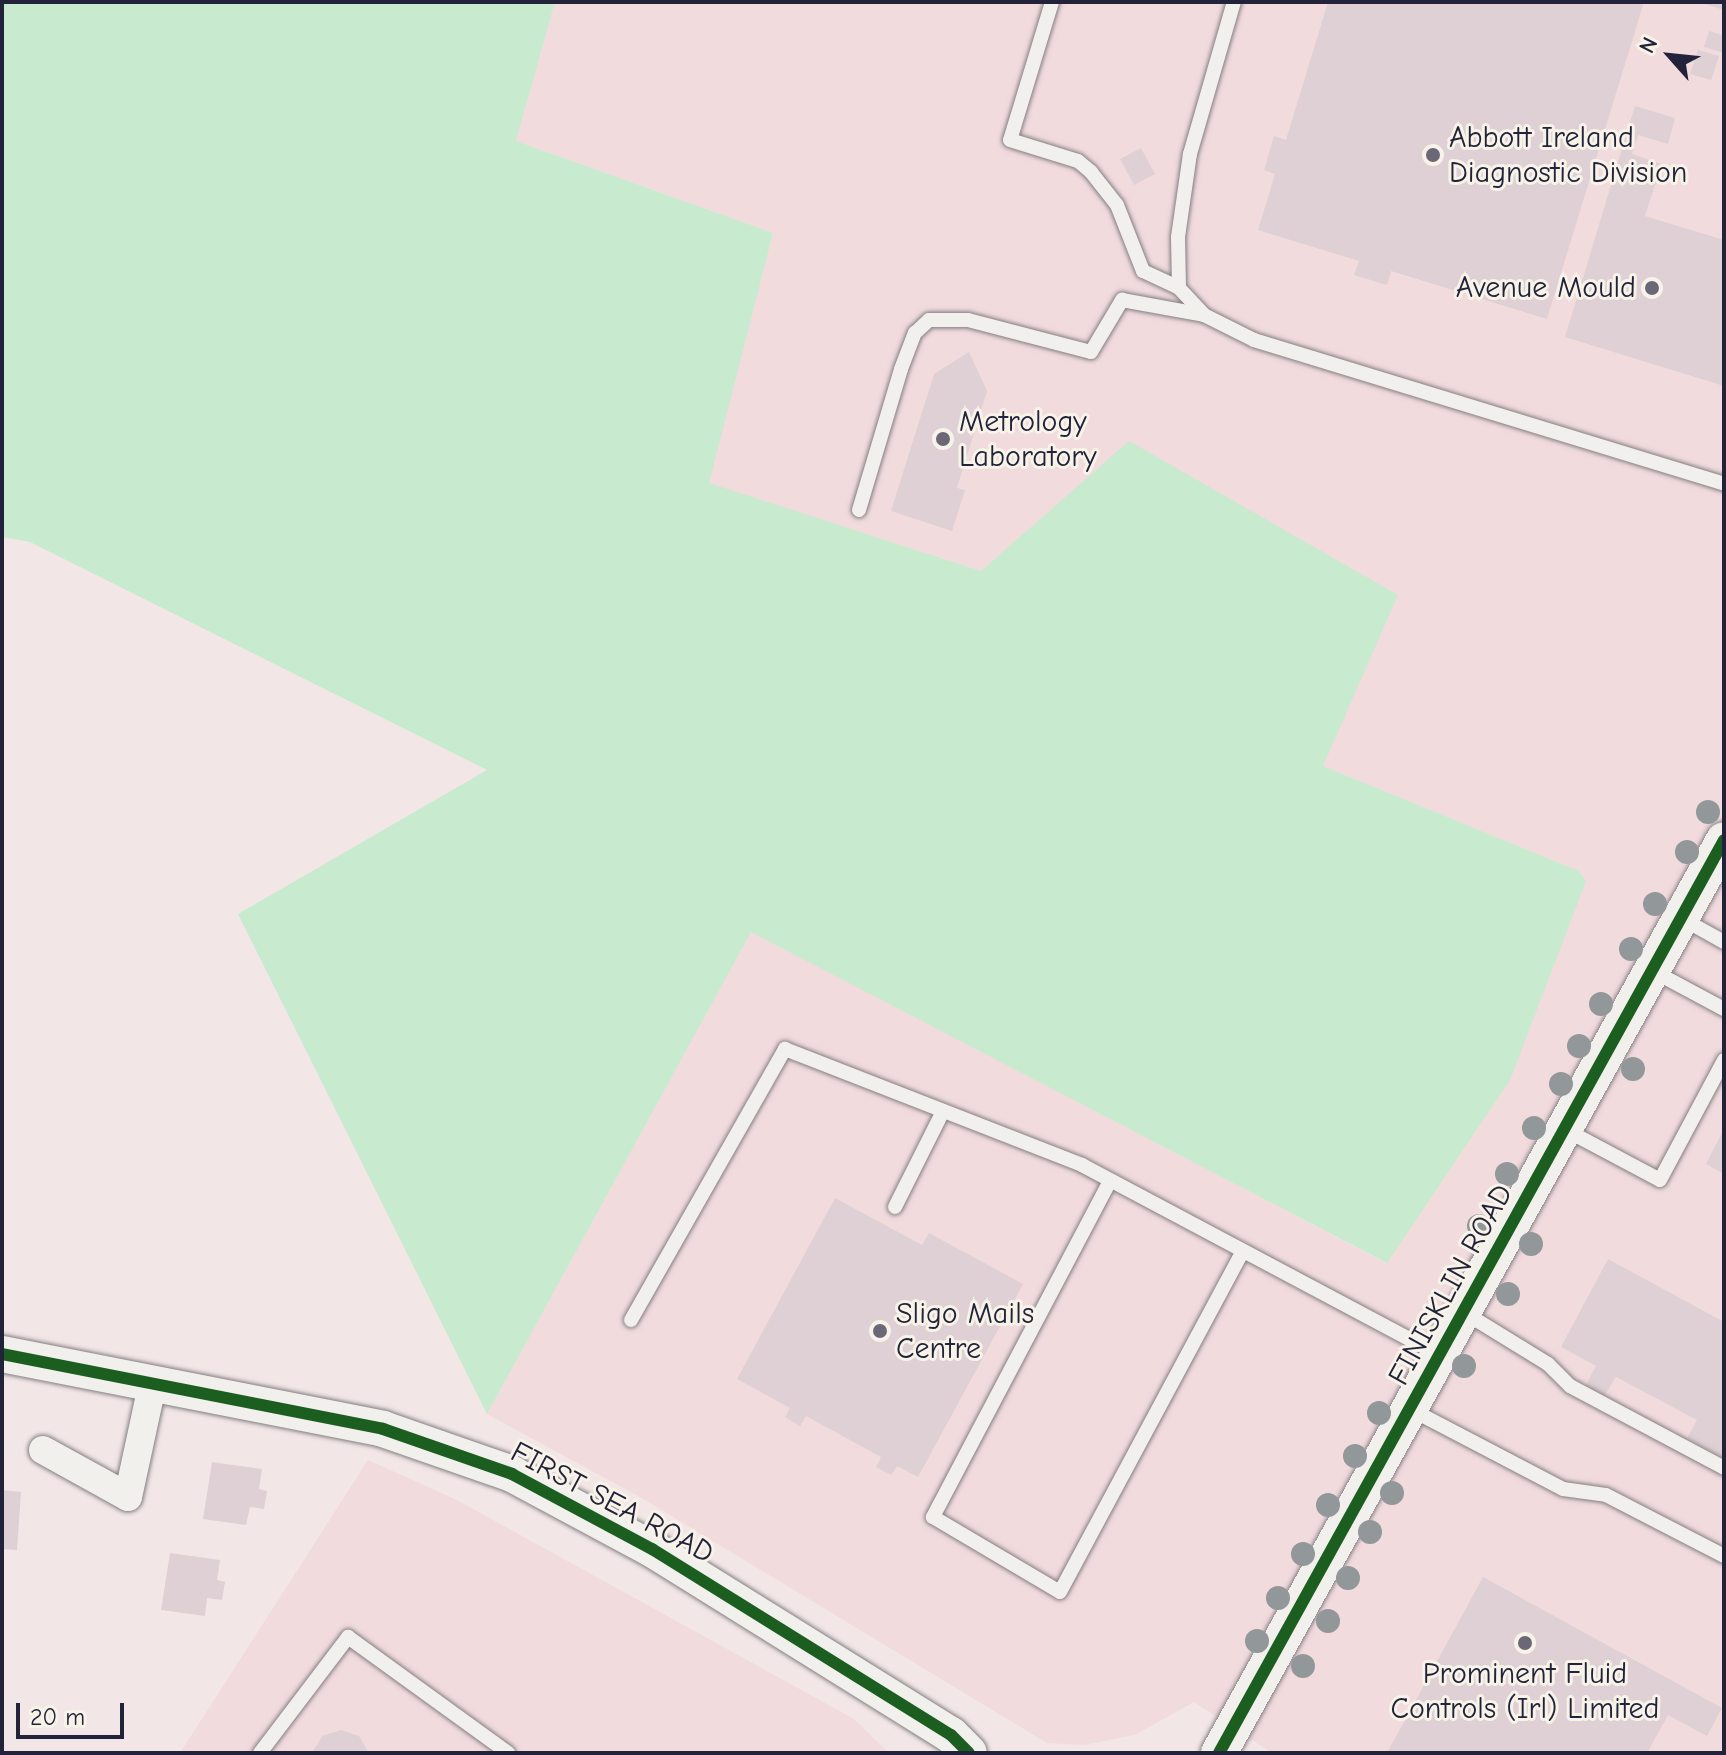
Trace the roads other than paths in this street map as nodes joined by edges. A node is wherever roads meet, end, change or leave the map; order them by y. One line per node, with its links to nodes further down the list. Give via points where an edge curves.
1 (1052, 2): 3 (lane, via 1010,140 1085,167 1117,205 1143,271)
2 (1234, 2): 3 (lane, via 1190,154 1178,237)
3 (1179, 288): 4 (lane)
4 (1204, 315): 5 (lane, via 1254,340); 6 (lane, via 1122,300 1091,352 968,320 929,320 915,333 901,369)
5 (1724, 484)
6 (859, 510)
7 (1724, 840): 8 (street, FINISKLIN ROAD)
8 (1681, 918): 9 (lane); 10 (street, FINISKLIN ROAD)
9 (1724, 942)
10 (1653, 971): 11 (lane); 14 (street, FINISKLIN ROAD)
11 (1724, 1009)
12 (1724, 1060): 14 (lane, via 1660,1180)
13 (943, 1111): 15 (lane); 16 (lane); 19 (lane, via 785,1049)
14 (1566, 1130): 18 (street, FINISKLIN ROAD)
15 (1110, 1181): 17 (lane); 17 (lane, via 933,1517 1060,1592)
16 (895, 1207)
17 (1242, 1253): 21 (lane)
18 (1465, 1313): 21 (street, FINISKLIN ROAD); 25 (lane, via 1548,1364 1570,1386)
19 (631, 1320)
20 (2, 1354): 22 (street, FIRST SEA ROAD)
21 (1442, 1356): 23 (street, FINISKLIN ROAD)
22 (152, 1386): 24 (street, via 128,1497); 29 (street, FIRST SEA ROAD, via 383,1429 512,1474 652,1549 951,1735)
23 (1412, 1410): 26 (lane, via 1563,1489 1606,1495); 30 (street, FINISKLIN ROAD)
24 (43, 1450)
25 (1724, 1468)
26 (1724, 1556)
27 (260, 1753): 28 (lane, via 348,1637)
28 (508, 1753)
29 (969, 1753)
30 (1219, 1753)

